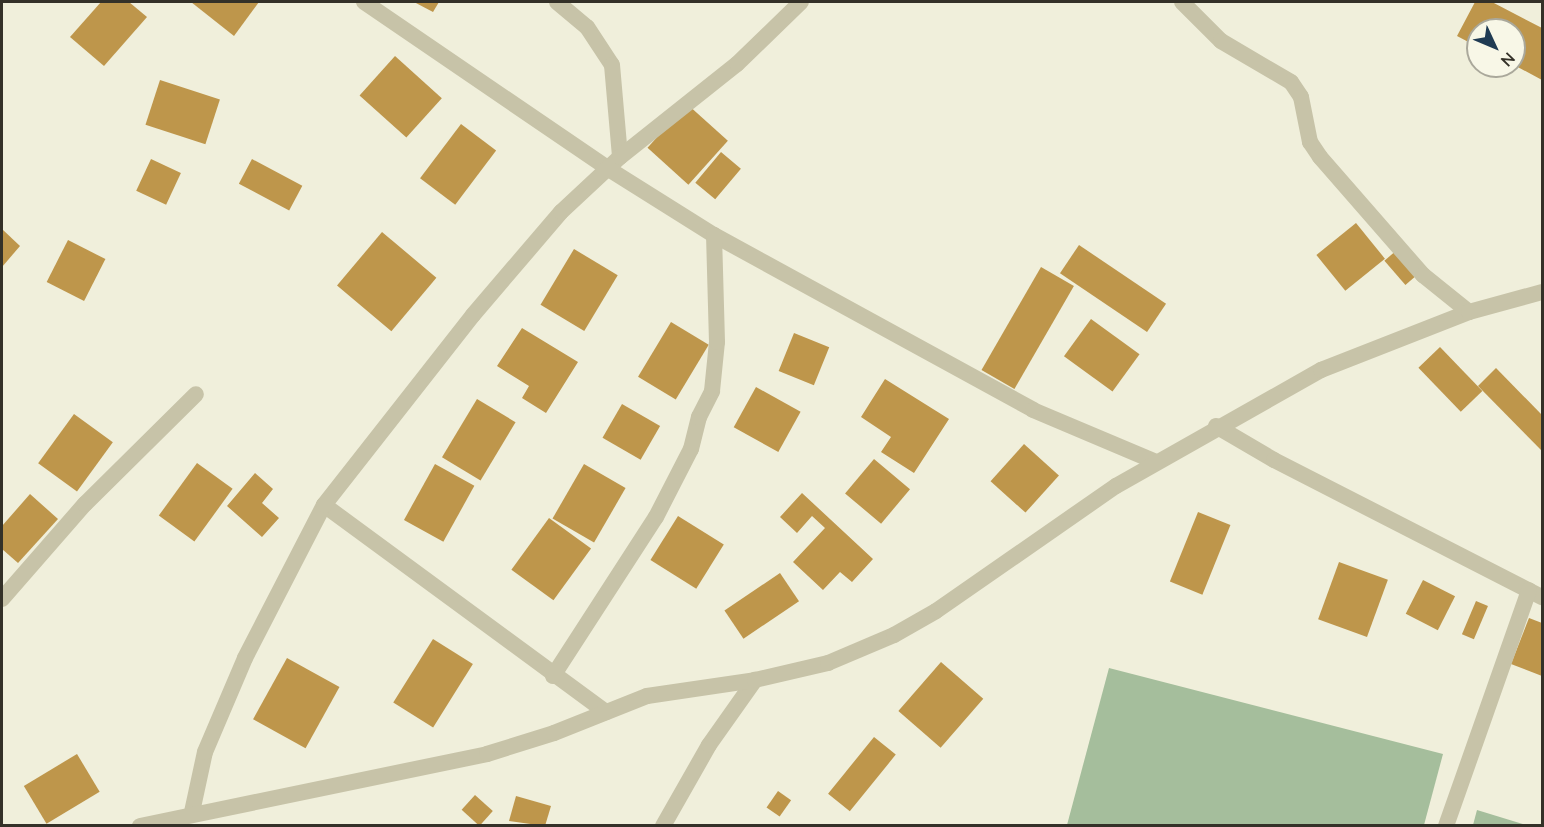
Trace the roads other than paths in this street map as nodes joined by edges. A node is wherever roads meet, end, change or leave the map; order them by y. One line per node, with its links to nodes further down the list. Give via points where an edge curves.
1 (364, 2): 6 (street)
2 (557, 2): 5 (street, via 587,27 612,65)
3 (801, 2): 5 (street, via 737,64)
4 (1182, 2): 9 (street, via 1221,41 1291,82 1301,97 1310,142 1320,157 1423,275)
5 (620, 157): 6 (street)
6 (607, 168): 7 (street); 13 (street, via 561,212 473,315)
7 (714, 234): 12 (street, via 1033,410); 16 (street, via 717,342 712,391 699,417 691,449 656,517)
8 (1542, 292): 9 (street)
9 (1469, 312): 11 (street, via 1321,370)
10 (196, 393): 15 (street, via 84,504)
11 (1216, 426): 12 (street); 14 (street, via 1274,460)
12 (1156, 462): 17 (street, via 894,635 828,663)
13 (324, 505): 16 (street); 19 (street, via 245,658 205,753)
14 (1536, 593): 22 (street)
15 (2, 598)
16 (553, 676): 18 (street)
17 (755, 680): 18 (street, via 647,696); 21 (street, via 709,745)
18 (606, 712): 19 (street, via 487,754)
19 (192, 812): 20 (street)
20 (140, 825)
21 (663, 825)
22 (1446, 825)

